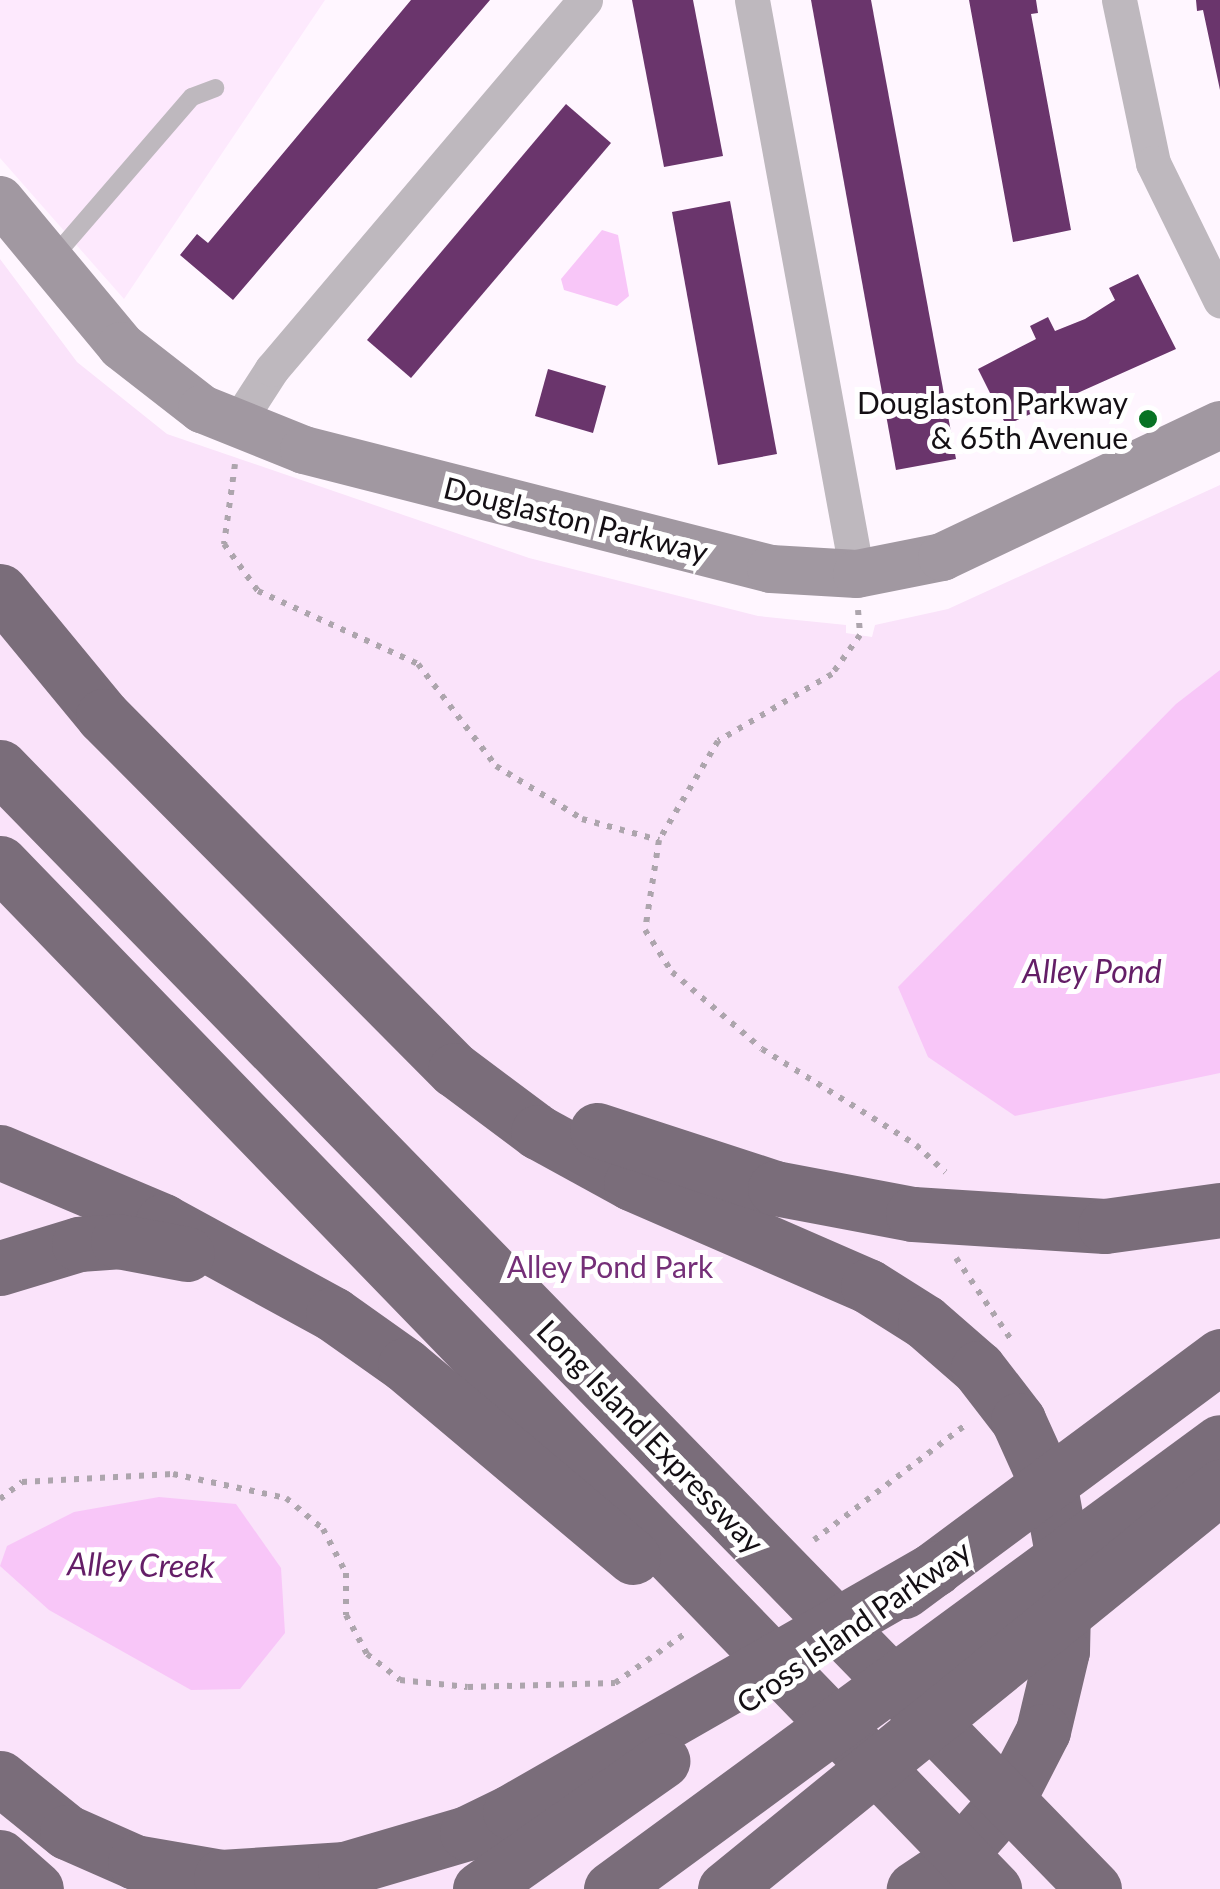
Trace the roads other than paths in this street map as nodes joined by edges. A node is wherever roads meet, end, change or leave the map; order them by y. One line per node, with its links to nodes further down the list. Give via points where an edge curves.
1 (585, 0): 8 (street, via 272,369)
2 (752, 0): 10 (street)
3 (1119, 0): 7 (street, via 1153,162)
4 (215, 88): 6 (lane, via 192,97)
5 (0, 200): 6 (main road, Douglaston Parkway)
6 (48, 263): 8 (main road, Douglaston Parkway, via 108,332 166,384)
7 (1220, 300)
8 (237, 423): 10 (main road, Douglaston Parkway, via 304,450 772,569)
9 (1220, 425): 10 (main road, Douglaston Parkway, via 942,557)
10 (857, 574)
11 (0, 591): 13 (highway)
12 (0, 628): 13 (highway)
13 (103, 716): 16 (highway)
14 (0, 766): 28 (highway, Long Island Expressway)
15 (0, 862): 24 (highway)
16 (378, 1000): 18 (highway, via 469,1065 571,1120 672,1159 775,1188 1018,1225 1104,1226); 33 (highway, via 538,1132 631,1183 868,1286 924,1322 978,1368 1018,1420 1052,1493 1064,1564 1062,1651 1043,1732 1008,1798 952,1864)
17 (0, 1152): 21 (highway, via 266,1272)
18 (1220, 1210)
19 (0, 1268): 21 (highway, via 45,1251 118,1241 199,1258 351,1334)
20 (1220, 1356): 25 (highway, Cross Island Parkway)
21 (468, 1417): 24 (highway)
22 (1220, 1442): 31 (highway)
23 (1220, 1486): 32 (highway)
24 (604, 1506): 34 (highway)
25 (935, 1570): 26 (highway, via 510,1812 438,1843 345,1869 221,1877 135,1862 68,1832); 30 (highway, Cross Island Parkway)
26 (0, 1778)
27 (0, 1857): 29 (highway)
28 (1083, 1878)
29 (36, 1889)
30 (480, 1889)
31 (610, 1889)
32 (725, 1889)
33 (914, 1889)
34 (993, 1889)

